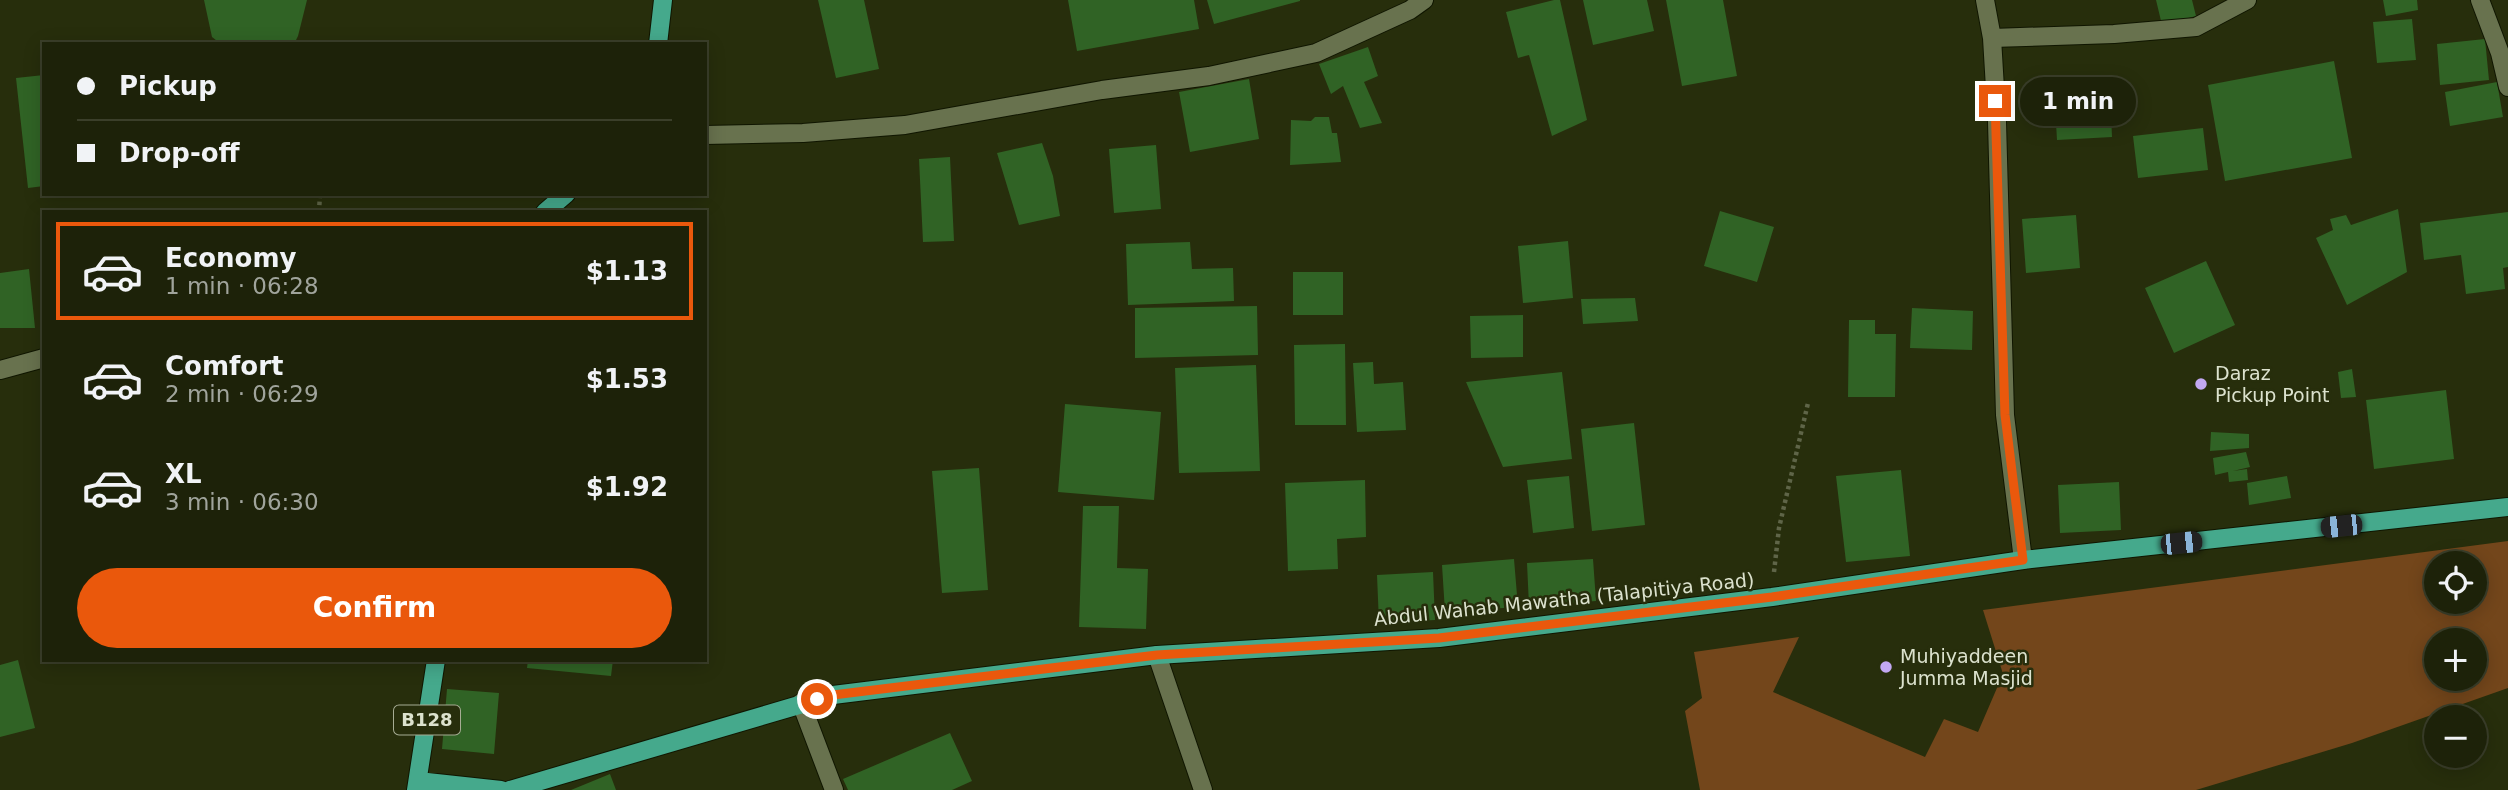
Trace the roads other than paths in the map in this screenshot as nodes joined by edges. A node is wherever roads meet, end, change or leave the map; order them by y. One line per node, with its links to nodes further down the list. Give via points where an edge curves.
1 (663, 0): 7 (main road)
2 (1424, 0): 9 (street, via 1316,52 1209,76 905,125)
3 (1985, 0): 6 (street)
4 (2247, 0): 6 (street, via 2196,27)
5 (2480, 0): 8 (street)
6 (1992, 38): 15 (street, via 2005,415)
7 (658, 42)
8 (2508, 87)
9 (707, 135)
10 (564, 196): 11 (main road)
11 (547, 210)
12 (42, 359): 13 (street)
13 (0, 370)
14 (2508, 507): 15 (main road, Abdul Wahab Mawatha (Talapitiya Road))
15 (2023, 560): 16 (main road, Abdul Wahab Mawatha (Talapitiya Road), via 1439,638)
16 (1157, 655): 18 (main road, Abdul Wahab Mawatha (Talapitiya Road), via 833,695); 23 (street)
17 (436, 662): 19 (main road, B128)
18 (801, 703): 21 (main road, Abdul Wahab Mawatha (Talapitiya Road)); 22 (street)
19 (417, 785): 20 (main road)
20 (501, 790)
21 (510, 790)
22 (834, 790)
23 (1203, 790)

